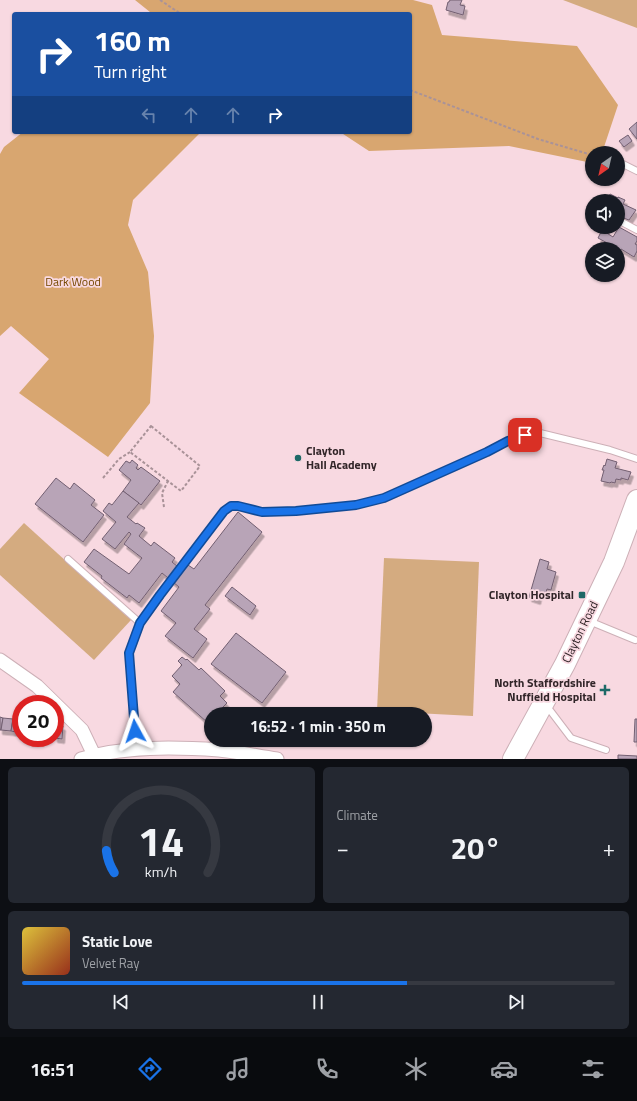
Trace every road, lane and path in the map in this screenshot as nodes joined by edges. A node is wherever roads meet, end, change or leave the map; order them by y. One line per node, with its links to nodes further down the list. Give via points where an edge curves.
1 (160, 0): 2 (path)
2 (178, 12)
3 (412, 91): 4 (path, via 538,139)
4 (585, 153)
5 (625, 165): 6 (lane)
6 (637, 170)
7 (625, 224): 8 (lane)
8 (637, 230)
9 (130, 452): 11 (path); 12 (path); 12 (path, via 151,426 200,466 181,490)
10 (637, 459): 17 (lane, via 540,433 508,441 384,498 356,505 262,512 231,506 224,511)
11 (103, 478)
12 (168, 481): 14 (path, via 162,493)
13 (637, 500): 16 (main road, Clayton Road, via 614,562)
14 (164, 507)
15 (68, 559): 17 (lane)
16 (586, 620): 18 (lane); 20 (main road, Clayton Road)
17 (140, 623): 21 (lane, via 129,653)
18 (636, 640)
19 (0, 660): 24 (street, via 37,686 82,730)
20 (544, 702): 22 (lane, via 571,738); 27 (main road, Clayton Road)
21 (138, 749): 23 (street); 24 (street)
22 (606, 750)
23 (159, 754): 26 (street, via 220,750)
24 (94, 755): 25 (street)
25 (81, 759)
26 (276, 759)
27 (513, 759)

